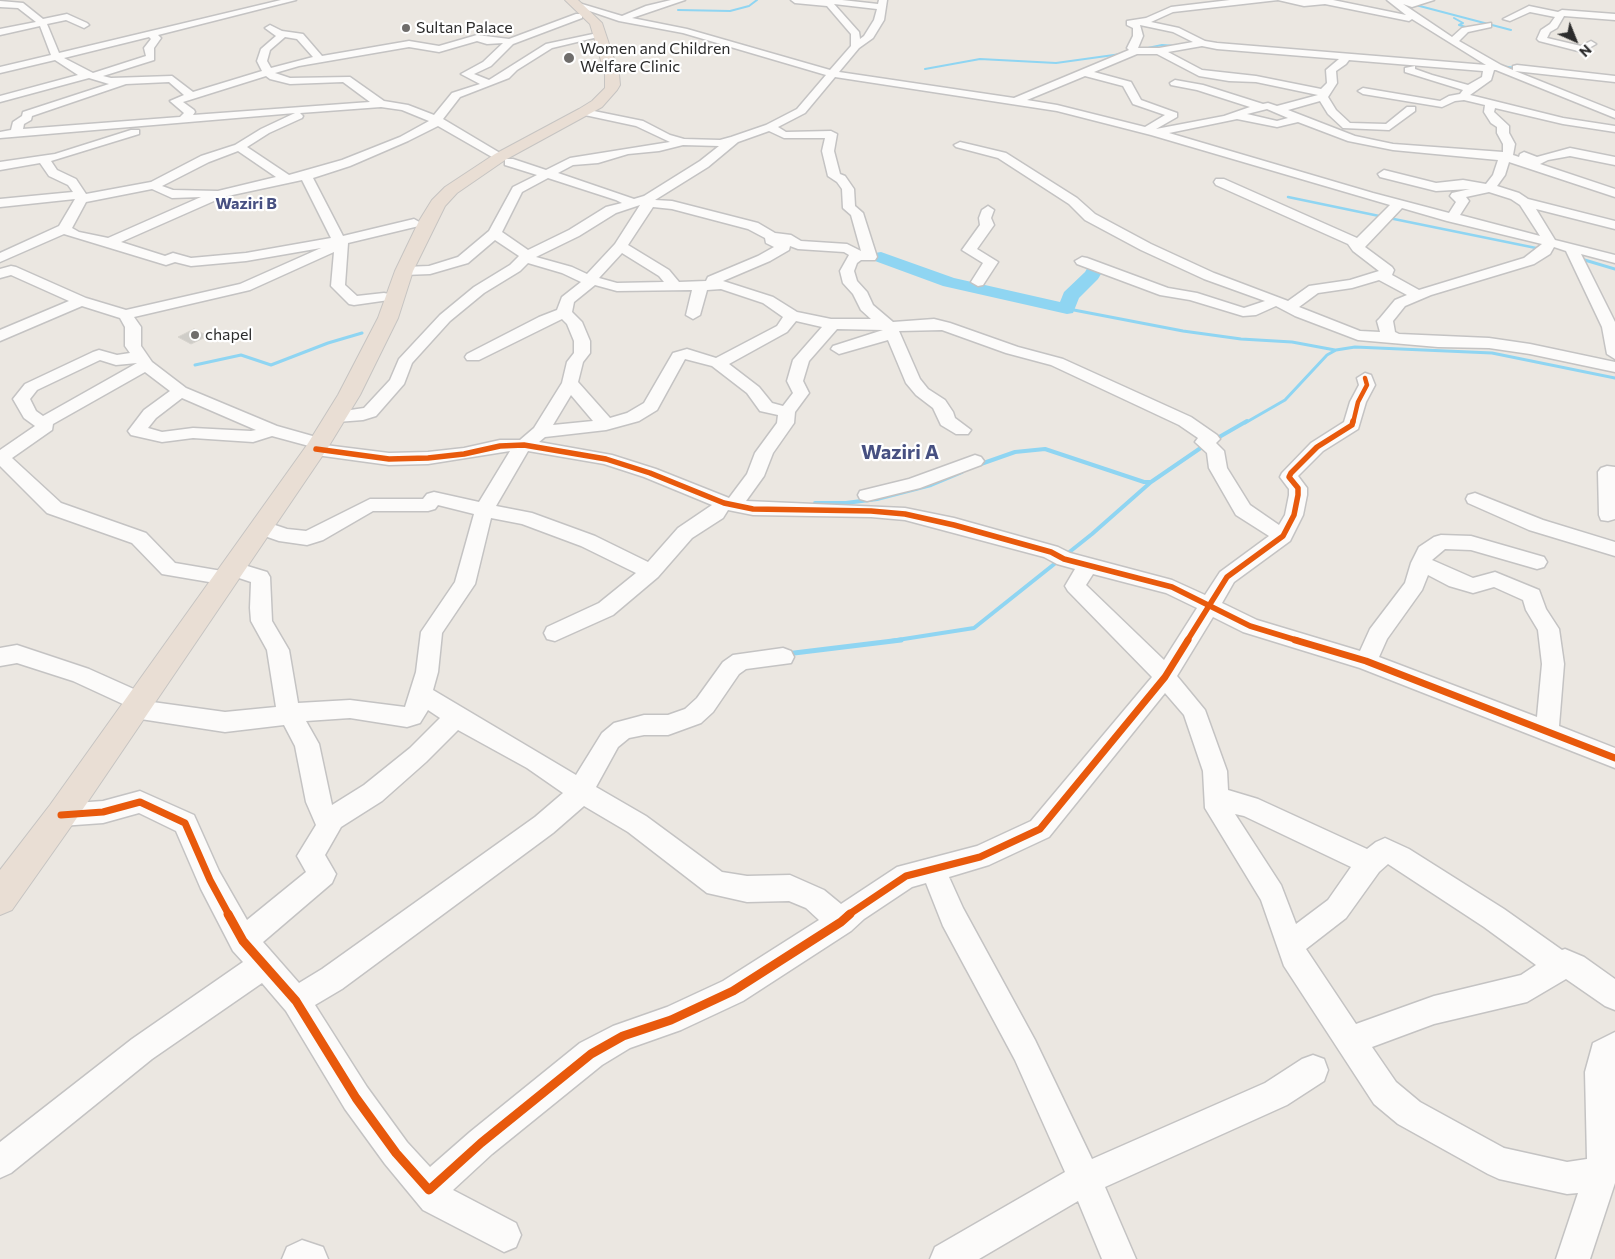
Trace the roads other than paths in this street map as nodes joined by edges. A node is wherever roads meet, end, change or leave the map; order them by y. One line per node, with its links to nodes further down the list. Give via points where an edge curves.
1 (292, 0): 10 (street)
2 (681, 0): 22 (street, via 648,8)
3 (795, 0): 12 (street)
4 (1269, 0): 5 (street); 24 (street, via 1171,10)
5 (1274, 0)
6 (1282, 0): 23 (street, via 1332,2)
7 (1391, 0): 23 (street)
8 (1396, 0): 9 (street, via 1412,4)
9 (1430, 0)
10 (280, 1): 32 (street); 33 (street, via 283,6 271,17 275,23 268,26); 46 (street)
11 (38, 2): 13 (street)
12 (830, 2): 15 (street); 40 (street, via 856,34)
13 (15, 3): 14 (street); 18 (street); 25 (street, via 32,12)
14 (0, 4)
15 (882, 4): 40 (street, via 874,29 863,43)
16 (571, 5): 22 (street); 34 (highway); 35 (street); 80 (highway, via 596,23 613,78 613,85 606,95)
17 (1575, 5): 20 (street)
18 (0, 8)
19 (1560, 15): 20 (street); 26 (street, via 1529,9 1507,19); 30 (street, via 1554,26)
20 (1588, 16): 21 (street)
21 (1615, 17)
22 (622, 19): 59 (street, via 684,31)
23 (1419, 20): 36 (street)
24 (1140, 22): 37 (street, via 1176,30); 42 (street, via 1130,23 1137,27 1138,37 1132,46)
25 (43, 23): 27 (street, via 67,17); 31 (street); 46 (street)
26 (1521, 24)
27 (84, 25)
28 (1488, 25): 36 (street, via 1465,30)
29 (1535, 28): 30 (street)
30 (1546, 30): 39 (street, via 1542,39)
31 (0, 32)
32 (150, 33): 46 (street); 60 (street, via 156,38 149,48 151,58)
33 (280, 34): 48 (street, via 300,36); 56 (street, via 281,37 266,49 262,61)
34 (593, 37): 65 (street, via 549,46); 100 (highway, via 605,78 600,94)
35 (510, 42): 48 (street, via 477,38 439,49 409,44); 65 (street, via 487,64 466,74)
36 (1454, 42): 53 (street)
37 (1202, 43): 43 (street); 44 (street)
38 (1591, 44): 39 (street, via 1582,49)
39 (1565, 45): 54 (street)
40 (856, 46): 59 (street)
41 (1340, 49): 45 (street, via 1328,48)
42 (1136, 51): 43 (street); 57 (street)
43 (1159, 51): 58 (street)
44 (1284, 51): 45 (street); 49 (street)
45 (1329, 54): 47 (street)
46 (55, 55): 55 (street); 60 (street, via 67,65)
47 (1348, 56): 51 (street); 70 (street, via 1331,70 1332,83)
48 (319, 58): 56 (street)
49 (1273, 60): 50 (street, via 1254,58); 52 (street)
50 (1251, 61)
51 (1416, 62): 53 (street); 68 (street, via 1409,70)
52 (1286, 63)
53 (1493, 67): 54 (street); 68 (street, via 1487,78); 82 (street)
54 (1557, 67): 61 (street)
55 (1, 68)
56 (268, 72): 69 (street); 74 (street, via 290,81 346,79)
57 (1082, 72): 73 (street); 89 (street, via 1127,84 1137,102 1174,116)
58 (1195, 72): 62 (street); 72 (street, via 1175,83)
59 (832, 74): 73 (street); 87 (street, via 808,106)
60 (90, 75): 63 (street); 71 (street)
61 (1615, 78)
62 (1247, 80): 64 (street); 72 (street, via 1246,86 1252,92)
63 (124, 82): 69 (street, via 172,79); 90 (street, via 27,114 27,118 19,122)
64 (1266, 82): 66 (street); 66 (street, via 1270,76 1279,74 1293,78)
65 (489, 84): 85 (street, via 456,95)
66 (1292, 86): 70 (street)
67 (1363, 91): 68 (street, via 1442,104)
68 (1467, 93): 75 (street)
69 (190, 95): 84 (street, via 175,101 190,112)
70 (1323, 95): 77 (street, via 1305,103); 78 (street, via 1332,112 1347,126 1389,127)
71 (0, 99)
72 (1241, 99): 76 (street)
73 (1016, 101): 89 (street)
74 (382, 104): 79 (street); 85 (street, via 404,107)
75 (1491, 104): 88 (street); 98 (street, via 1489,112 1503,126)
76 (1261, 107): 77 (street); 81 (street)
77 (1276, 109): 83 (street)
78 (1412, 109)
79 (313, 110): 84 (street); 97 (street, via 270,128)
80 (584, 112): 93 (street, via 639,123); 139 (highway, via 500,157 451,190 427,220)
81 (1234, 115): 83 (street, via 1277,124); 89 (street, via 1227,119)
82 (1615, 115)
83 (1298, 118): 102 (street, via 1352,139)
84 (184, 119): 86 (street)
85 (436, 120): 100 (street); 106 (street, via 404,139)
86 (153, 123): 90 (street); 101 (street, via 143,130)
87 (770, 128): 92 (street); 133 (street, via 792,136 830,134 828,151 834,176 848,189 849,208 857,213 870,256)
88 (1615, 129)
89 (1150, 132): 113 (street)
90 (16, 134): 91 (street)
91 (0, 136)
92 (734, 140): 93 (street); 115 (street)
93 (683, 142): 105 (street, via 570,162)
94 (1494, 143): 98 (street)
95 (960, 145): 149 (street, via 1002,155 1115,232 1209,276)
96 (1591, 145): 99 (street)
97 (239, 147): 107 (street); 109 (street, via 205,159)
98 (1508, 151): 99 (street, via 1539,161 1560,153); 102 (street); 110 (street, via 1499,175); 112 (street)
99 (1574, 152): 103 (street)
100 (503, 159): 105 (street); 122 (highway, via 468,170 432,197)
101 (44, 160): 104 (street); 114 (street, via 53,173 76,186)
102 (1388, 160): 110 (street, via 1436,187 1463,184); 113 (street)
103 (1615, 161)
104 (0, 166)
105 (545, 174): 118 (street, via 620,197); 125 (street, via 517,190)
106 (306, 176): 107 (street); 128 (street)
107 (287, 178): 111 (street)
108 (1220, 182): 130 (street)
109 (155, 185): 111 (street, via 172,194); 114 (street)
110 (1489, 188): 116 (street); 121 (street, via 1456,196 1463,201)
111 (226, 192): 127 (street)
112 (1615, 194)
113 (1369, 196): 119 (street)
114 (80, 197): 117 (street); 124 (street, via 72,220)
115 (648, 201): 118 (street); 126 (street, via 753,226); 131 (street)
116 (1524, 202): 123 (street); 129 (street)
117 (0, 203)
118 (632, 204): 134 (street, via 611,210)
119 (1399, 204): 121 (street); 130 (street)
120 (988, 210): 143 (street, via 987,225 969,250 991,262)
121 (1452, 218): 129 (street)
122 (414, 223): 128 (street); 147 (highway)
123 (1615, 225)
124 (64, 228): 127 (street, via 75,235); 137 (street)
125 (495, 233): 134 (street); 138 (street)
126 (772, 237): 133 (street, via 786,238 798,244 847,248); 145 (street, via 770,240 784,247)
127 (109, 242): 128 (street, via 166,261 173,257 191,262)
128 (341, 242): 147 (street, via 338,286 354,302); 151 (street, via 245,287)
129 (1550, 243): 132 (street); 146 (street, via 1545,251 1529,261)
130 (1358, 244): 140 (street, via 1358,248 1387,270)
131 (620, 247): 141 (street); 144 (street, via 664,273)
132 (1572, 248): 135 (street); 159 (street, via 1610,327)
133 (858, 255): 155 (street, via 847,271 850,283 860,292 866,307)
134 (527, 257): 141 (street); 142 (street)
135 (1615, 259)
136 (1082, 261): 149 (street, via 1165,292 1192,296 1243,312)
137 (3, 266): 148 (street)
138 (469, 268): 139 (street); 142 (street)
139 (404, 271): 168 (highway, via 388,318)
140 (1384, 277): 146 (street); 149 (street, via 1379,275 1352,284 1314,289)
141 (590, 279): 144 (street, via 617,287); 150 (street, via 567,300)
142 (494, 282): 168 (street, via 479,290 433,330 405,362 398,381 370,412)
143 (978, 282)
144 (674, 285): 145 (street)
145 (706, 286): 152 (street); 153 (street, via 736,289 768,300)
146 (1419, 295): 157 (street, via 1400,303 1385,321 1388,334)
147 (384, 297): 174 (highway, via 354,366)
148 (81, 301): 151 (street); 156 (street)
149 (1283, 304): 157 (street, via 1358,335)
150 (564, 313): 160 (street); 165 (street, via 574,322 582,341 582,353 575,362)
151 (125, 315): 161 (street, via 133,327 133,346)
152 (693, 315)
153 (792, 316): 154 (street); 162 (street, via 782,329)
154 (831, 324): 155 (street, via 878,324); 167 (street, via 801,360 794,381 801,393)
155 (890, 330): 158 (street); 172 (street, via 912,380 945,412 947,421); 187 (street, via 934,324 946,326 1057,362 1185,421 1211,438 1210,447 1218,468 1243,510)
156 (0, 336)
157 (1395, 338): 163 (street, via 1530,348)
158 (839, 349)
159 (1615, 354)
160 (473, 357)
161 (143, 361): 166 (street); 169 (street); 169 (street, via 116,360 99,355 31,387 21,399 30,414)
162 (718, 363): 167 (street, via 753,390 766,407); 170 (street, via 688,354 679,356 651,406 633,417)
163 (1615, 367)
164 (1365, 378): 187 (street, via 1367,385 1352,425 1317,447 1289,476 1298,488 1298,495 1294,515)
165 (570, 383): 170 (street); 173 (street)
166 (180, 391): 171 (street); 171 (street, via 150,414 137,431 162,437 193,433 253,437)
167 (788, 412): 182 (street, via 785,423 764,453 754,476)
168 (337, 417): 174 (highway)
169 (43, 423): 176 (street, via 46,426)
170 (606, 425): 173 (street)
171 (271, 430): 174 (street)
172 (962, 430)
173 (540, 432): 175 (street)
174 (313, 445): 175 (street, via 389,458 428,458); 186 (highway); 192 (highway)
175 (524, 445): 182 (street, via 606,460 650,473); 183 (street)
176 (1, 458): 192 (street, via 54,508 138,538 169,569)
177 (975, 461): 179 (street)
178 (1615, 473): 185 (street, via 1607,472)
179 (918, 488): 180 (street); 184 (street)
180 (867, 495)
181 (1475, 500): 188 (street, via 1536,525)
182 (728, 504): 184 (street, via 783,511); 193 (street, via 685,533)
183 (484, 510): 186 (street, via 434,498 428,505 370,505 307,538 286,536); 193 (street, via 525,518 588,540); 200 (street, via 465,584 432,632)
184 (905, 514): 191 (street)
185 (1608, 515)
186 (263, 528): 192 (highway)
187 (1283, 536): 194 (street, via 1227,576)
188 (1615, 549)
189 (1421, 562): 190 (street, via 1426,552 1441,542 1471,543); 198 (street, via 1416,585 1378,636); 204 (street, via 1456,581 1473,586 1495,579 1532,595 1536,610 1548,628 1553,664)
190 (1537, 562)
191 (1088, 565): 194 (street, via 1172,587); 199 (street, via 1075,586)
192 (224, 572): 201 (highway); 202 (street, via 260,577 262,621 278,650)
193 (651, 572): 195 (street, via 606,610)
194 (1208, 604): 198 (street, via 1250,626); 199 (street)
195 (555, 633)
196 (0, 657): 201 (street, via 16,654 81,676)
197 (783, 657): 206 (street, via 741,661 731,668 694,716 668,725 622,730 610,740)
198 (1366, 661): 204 (street)
199 (1165, 677): 207 (street, via 1194,710 1215,771); 211 (street, via 1040,829 980,857)
200 (421, 694): 202 (street, via 417,709 410,717 350,709 313,710); 203 (street)
201 (131, 703): 202 (street, via 225,722); 208 (highway); 212 (highway)
202 (290, 715): 209 (street, via 307,744 318,802)
203 (456, 717): 206 (street, via 535,761); 209 (street, via 418,755 373,792)
204 (1547, 730): 205 (street)
205 (1615, 758)
206 (582, 792): 214 (street, via 637,824 716,884 747,889 790,888 815,899); 220 (street, via 544,825 332,979)
207 (1216, 797): 210 (street, via 1249,807); 216 (street, via 1217,808 1272,894)
208 (61, 815): 213 (highway); 215 (street, via 103,812 140,802 164,815 181,819)
209 (327, 822): 215 (street, via 329,826 310,856 323,874)
210 (1370, 863): 216 (street, via 1337,908); 218 (street, via 1385,850 1400,857)
211 (933, 869): 214 (street, via 906,876); 226 (street, via 953,917 1025,1050)
212 (0, 872)
213 (0, 898)
214 (841, 922): 227 (street, via 733,991 671,1020 624,1036 591,1054)
215 (243, 941): 217 (street)
216 (1290, 944): 221 (street, via 1294,956)
217 (264, 965): 220 (street); 224 (street, via 142,1049)
218 (1561, 966): 219 (street, via 1565,963 1574,967); 221 (street, via 1527,988 1434,1010)
219 (1615, 996)
220 (296, 1001): 227 (street, via 356,1098 396,1153)
221 (1350, 1041): 225 (street, via 1385,1093 1409,1113 1499,1163 1567,1178)
222 (1615, 1047): 225 (street, via 1604,1054 1600,1072)
223 (1313, 1070): 226 (street, via 1276,1094)
224 (0, 1162)
225 (1603, 1173): 233 (street)
226 (1085, 1179): 231 (street); 232 (street)
227 (429, 1190): 228 (street, via 435,1198)
228 (504, 1235)
229 (300, 1259): 230 (street)
230 (311, 1259)
231 (947, 1259)
232 (1119, 1259)
233 (1573, 1259)

